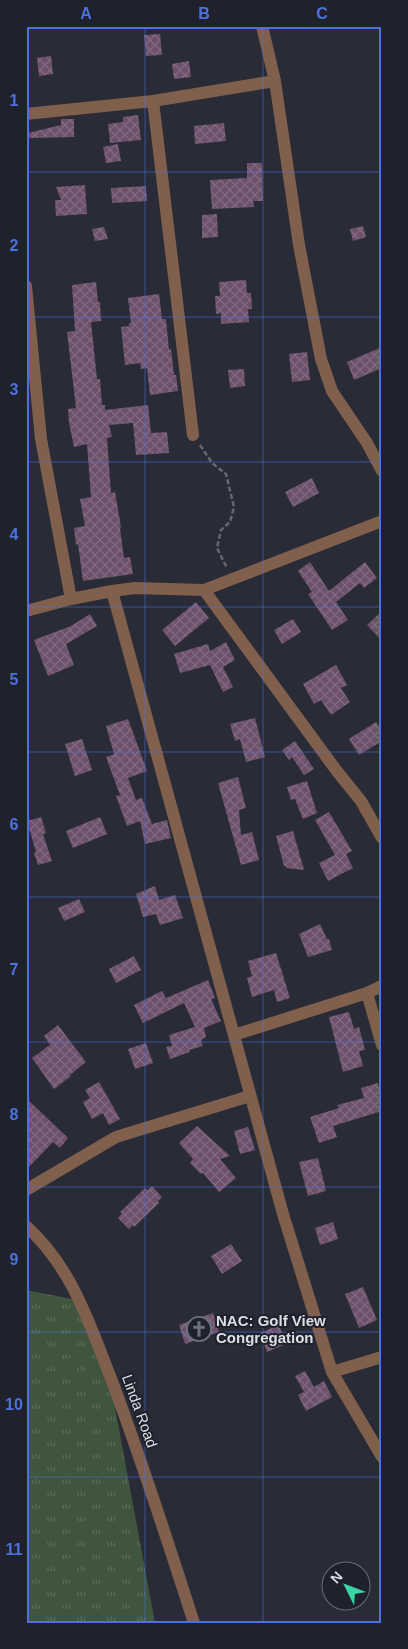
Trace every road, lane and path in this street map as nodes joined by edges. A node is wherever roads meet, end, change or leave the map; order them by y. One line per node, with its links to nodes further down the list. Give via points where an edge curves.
1 (262, 26): 2 (street)
2 (275, 81): 3 (street); 7 (street, via 299,245 322,360 332,391)
3 (153, 101): 4 (street); 6 (street)
4 (26, 114)
5 (26, 286): 12 (street, via 42,439)
6 (193, 436): 9 (path, via 212,464 226,474 234,507 230,522 221,530 217,548)
7 (382, 471)
8 (382, 521): 9 (street)
9 (232, 579): 10 (street)
10 (204, 590): 11 (street, via 135,588); 14 (street, via 361,801)
11 (112, 591): 12 (street); 17 (street)
12 (71, 599): 13 (street)
13 (26, 612)
14 (382, 838)
15 (382, 986): 16 (street)
16 (367, 993): 17 (street); 18 (street)
17 (234, 1035): 19 (street)
18 (382, 1046)
19 (250, 1096): 20 (street, via 116,1137); 23 (street)
20 (26, 1190)
21 (26, 1226): 25 (street, Linda Road, via 70,1279 84,1308 132,1434)
22 (382, 1357): 23 (street)
23 (332, 1372): 24 (street)
24 (382, 1457)
25 (194, 1623)

